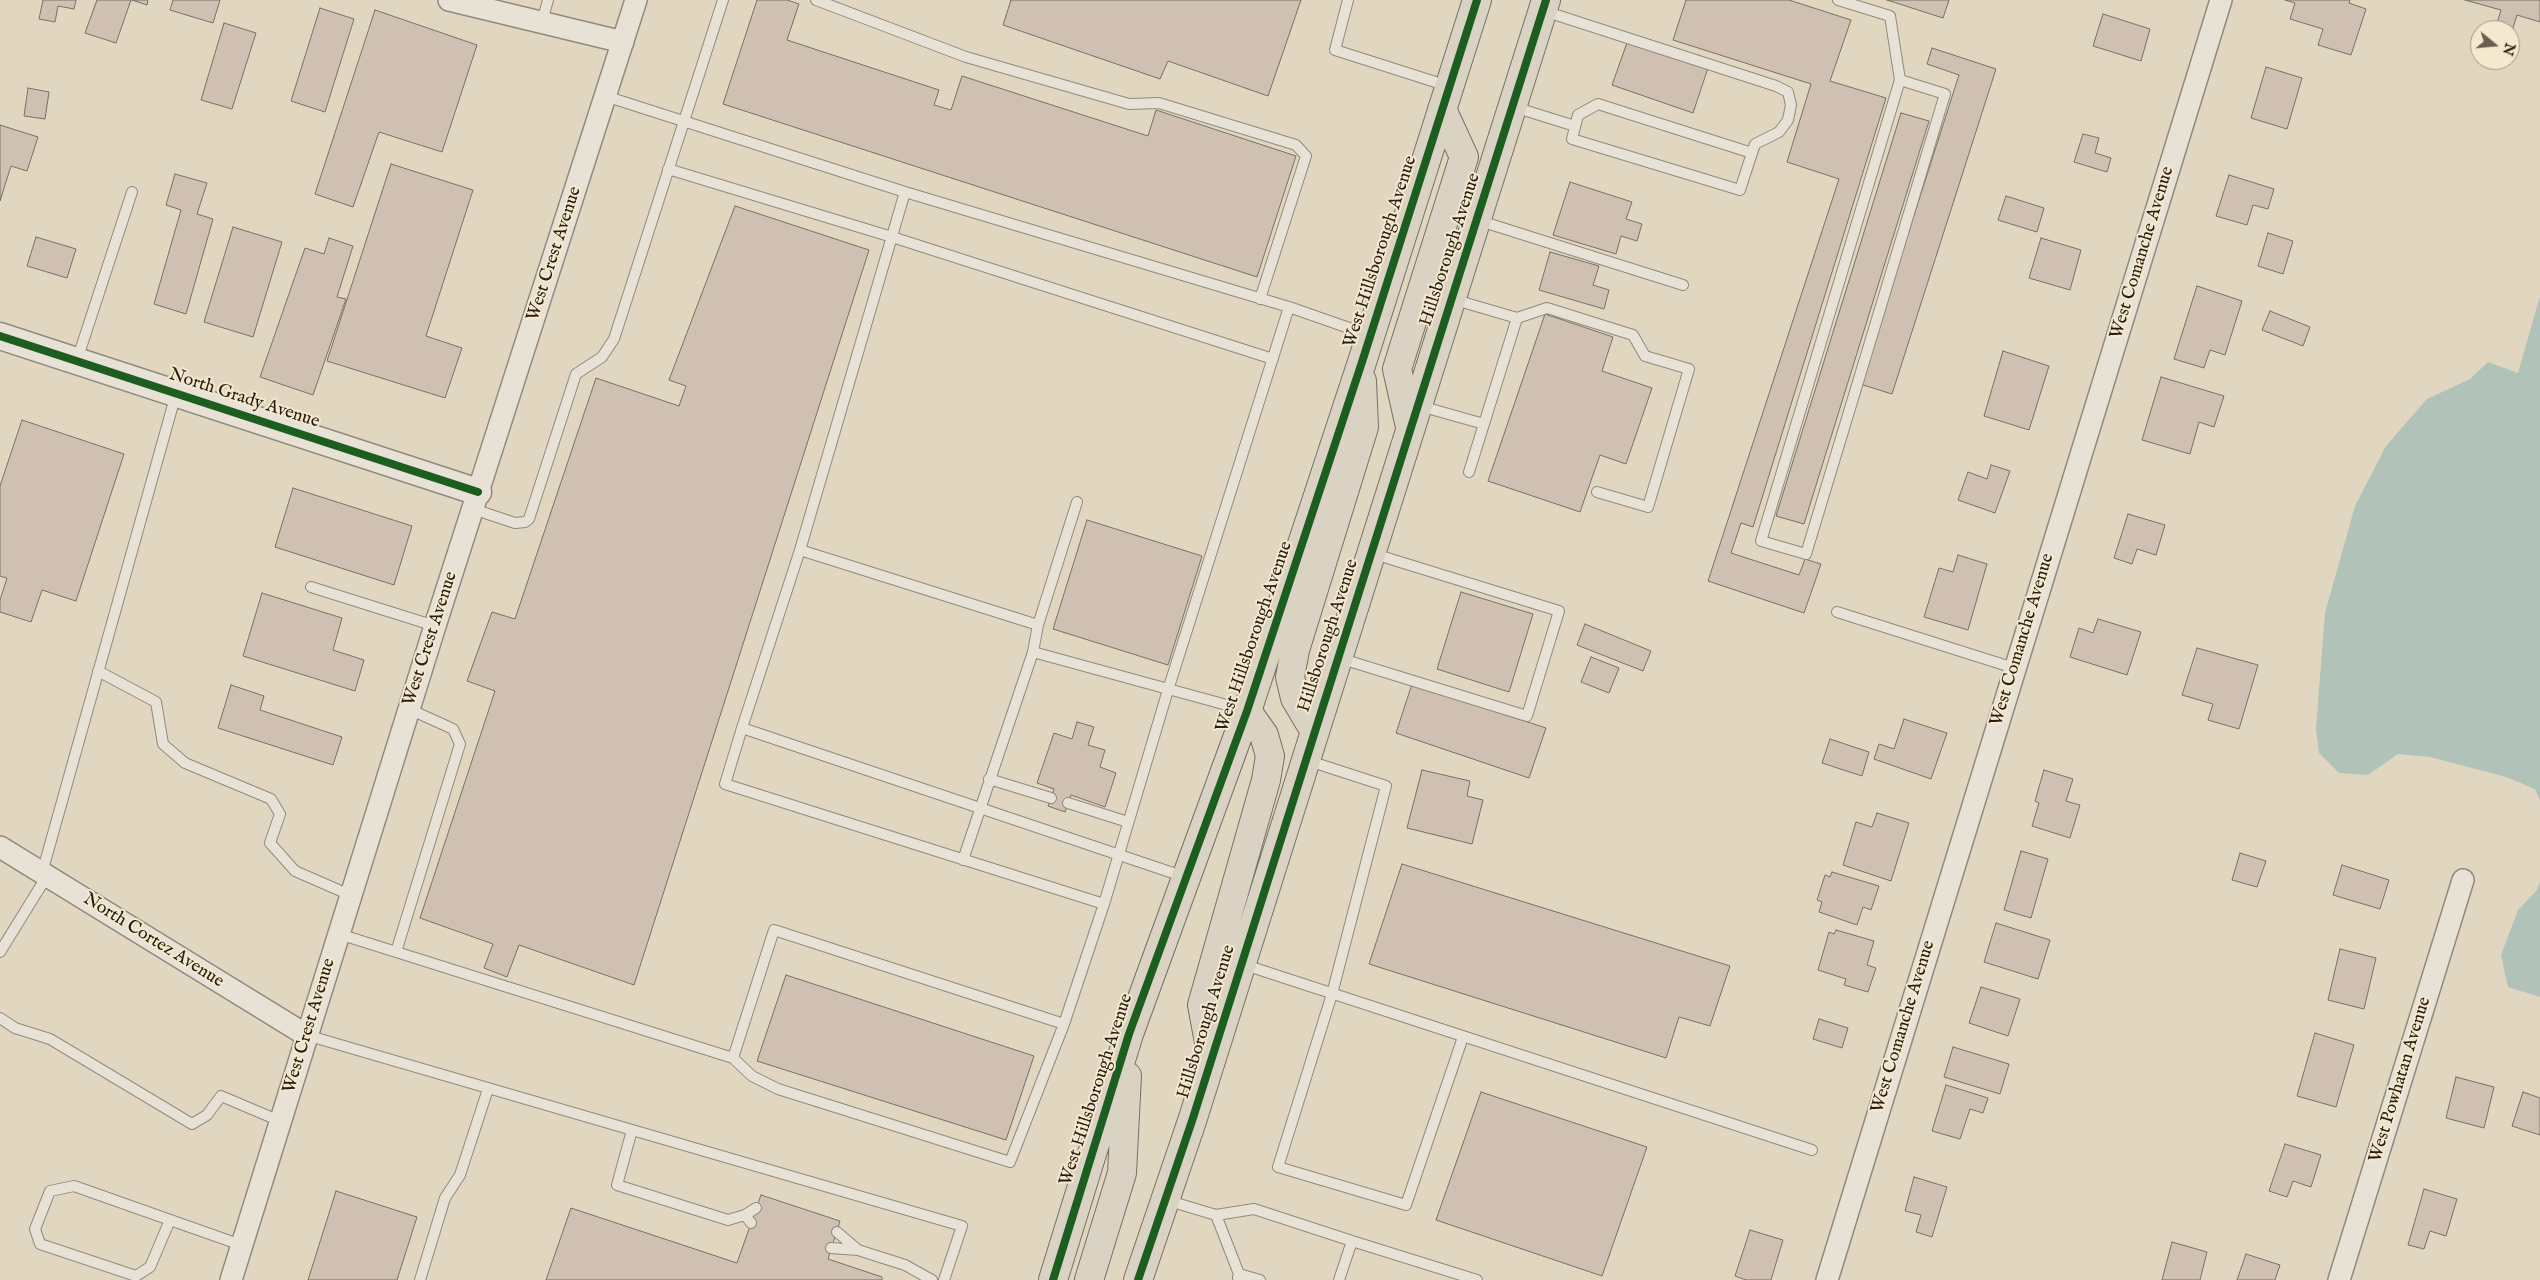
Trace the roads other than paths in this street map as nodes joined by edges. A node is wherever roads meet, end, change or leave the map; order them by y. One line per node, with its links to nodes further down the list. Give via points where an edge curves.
1 (449, 0): 11 (street)
2 (548, 0): 11 (lane)
3 (636, 0): 12 (street, West Crest Avenue)
4 (723, 0): 17 (lane)
5 (816, 0): 26 (lane, via 966,57 1129,104 1159,103 1296,145 1306,156)
6 (1348, 0): 15 (lane, via 1335,50)
7 (1477, 0): 15 (main road, West Hillsborough Avenue)
8 (1838, 0): 13 (lane, via 1890,16)
9 (2221, 0): 50 (street, West Comanche Avenue)
10 (1545, 5): 16 (main road, Hillsborough Avenue); 19 (lane, via 1788,92 1791,104 1788,120 1779,132 1755,144)
11 (542, 22): 12 (street)
12 (623, 42): 14 (street, West Crest Avenue)
13 (1900, 80): 13 (lane, via 1761,541 1806,554 1946,94)
14 (605, 96): 17 (lane); 40 (street, West Crest Avenue)
15 (1446, 98): 30 (main road, West Hillsborough Avenue); 36 (main road, via 1464,157 1397,369)
16 (1513, 106): 18 (lane); 23 (main road, Hillsborough Avenue)
17 (684, 121): 20 (lane); 22 (lane)
18 (1575, 126): 19 (lane, via 1578,116 1598,104); 19 (lane, via 1572,139 1740,190)
19 (1752, 152)
20 (668, 169): 24 (lane); 40 (lane, via 614,340 602,357 576,374 529,519 514,522)
21 (132, 192): 32 (lane)
22 (905, 192): 24 (lane); 26 (lane)
23 (1476, 220): 25 (lane); 27 (main road, Hillsborough Avenue)
24 (892, 237): 33 (lane); 42 (lane)
25 (1683, 285)
26 (1260, 298): 28 (lane)
27 (1452, 298): 29 (lane); 36 (main road, Hillsborough Avenue)
28 (1289, 308): 30 (lane); 33 (lane)
29 (1517, 318): 37 (lane); 39 (lane, via 1547,308 1633,335 1645,356 1689,369 1648,507)
30 (1370, 335): 34 (main road, West Hillsborough Avenue)
31 (0, 336): 32 (street, North Grady Avenue)
32 (77, 360): 35 (street, North Grady Avenue)
33 (1273, 360): 52 (lane)
34 (1362, 362): 54 (main road, West Hillsborough Avenue); 56 (main road, via 1364,427 1295,650 1290,677 1295,698)
35 (176, 392): 40 (street, North Grady Avenue); 51 (lane)
36 (1414, 416): 37 (lane); 43 (main road, Hillsborough Avenue)
37 (1484, 424): 38 (lane)
38 (1469, 472)
39 (1597, 492)
40 (475, 500): 47 (street, West Crest Avenue)
41 (1077, 502): 46 (lane)
42 (800, 550): 46 (lane); 55 (lane)
43 (1370, 553): 49 (main road, Hillsborough Avenue); 49 (lane, via 1559,611 1527,716)
44 (311, 587): 47 (lane)
45 (1837, 612): 50 (lane)
46 (1038, 625): 48 (lane)
47 (435, 626): 53 (street, West Crest Avenue)
48 (1033, 652): 52 (lane); 58 (lane)
49 (1337, 658): 56 (main road, Hillsborough Avenue)
50 (2014, 668): 108 (street, West Comanche Avenue)
51 (98, 672): 66 (lane); 69 (lane, via 156,702 163,744 185,763 270,799 280,814 270,843 295,871)
52 (1168, 690): 54 (lane); 62 (lane)
53 (409, 709): 69 (street, West Crest Avenue); 73 (lane, via 453,729 460,744)
54 (1247, 711): 67 (main road, West Hillsborough Avenue); 81 (main road, via 1264,735 1270,756 1202,1005)
55 (742, 728): 61 (lane); 65 (lane, via 725,784)
56 (1314, 730): 57 (main road, Hillsborough Avenue)
57 (1305, 760): 74 (main road, Hillsborough Avenue); 75 (lane, via 1386,786)
58 (989, 779): 59 (lane); 61 (lane)
59 (1050, 798)
60 (1068, 803): 62 (lane)
61 (979, 808): 64 (lane); 65 (lane)
62 (1128, 822): 64 (lane)
63 (0, 847): 66 (street, North Cortez Avenue)
64 (1118, 855): 67 (lane); 70 (lane)
65 (963, 860): 70 (lane)
66 (44, 874): 72 (lane); 79 (street, North Cortez Avenue)
67 (1186, 878): 78 (main road, West Hillsborough Avenue)
68 (2463, 880): 109 (street, West Powhatan Avenue)
69 (350, 895): 71 (street, West Crest Avenue)
70 (1104, 904): 77 (lane)
71 (339, 934): 73 (lane); 79 (street, West Crest Avenue)
72 (0, 952)
73 (396, 952): 82 (lane)
74 (1241, 964): 75 (lane); 81 (main road, Hillsborough Avenue)
75 (1332, 994): 80 (lane); 80 (lane, via 1278,1167 1406,1205)
76 (0, 1018): 84 (lane, via 15,1028 50,1039 192,1124 206,1114 221,1096)
77 (1064, 1024): 82 (lane, via 774,930); 82 (lane, via 1010,1162 778,1089 752,1076)
78 (1130, 1034): 102 (main road, West Hillsborough Avenue); 103 (main road, via 1122,1173)
79 (306, 1035): 83 (lane); 84 (street, West Crest Avenue)
80 (1463, 1037): 86 (lane)
81 (1212, 1057): 87 (main road, Hillsborough Avenue)
82 (733, 1058)
83 (488, 1089): 85 (lane); 99 (lane, via 460,1175 445,1198)
84 (280, 1121): 93 (street, West Crest Avenue)
85 (632, 1130): 88 (lane, via 617,1185 728,1220 748,1219); 101 (lane, via 962,1226)
86 (1812, 1150)
87 (1165, 1199): 89 (lane); 104 (main road, Hillsborough Avenue)
88 (756, 1208)
89 (1216, 1215): 92 (lane, via 1254,1209); 96 (lane)
90 (170, 1220): 90 (lane, via 74,1186 50,1191 35,1230 40,1244 136,1276 150,1267); 93 (lane)
91 (837, 1232): 95 (lane)
92 (1352, 1240): 97 (lane); 106 (lane)
93 (242, 1245): 98 (street, West Crest Avenue)
94 (831, 1248): 95 (lane)
95 (858, 1250): 100 (lane, via 905,1266)
96 (1238, 1277): 105 (lane)
97 (1462, 1278): 107 (lane)
98 (231, 1280)
99 (420, 1280)
100 (932, 1280)
101 (944, 1280)
102 (1053, 1280)
103 (1089, 1280)
104 (1138, 1280)
105 (1260, 1280)
106 (1339, 1280)
107 (1478, 1280)
108 (1827, 1280)
109 (2338, 1280)

